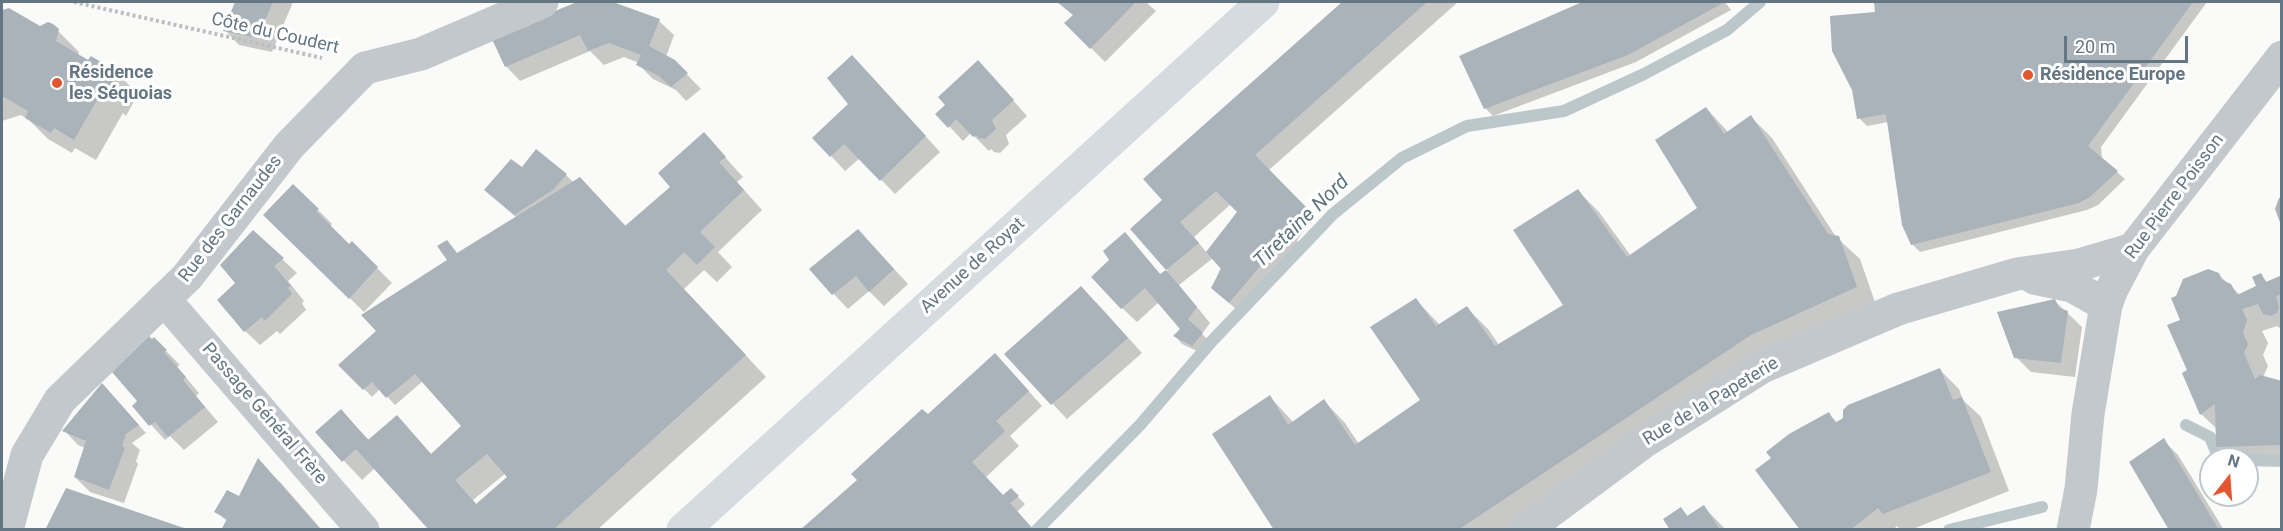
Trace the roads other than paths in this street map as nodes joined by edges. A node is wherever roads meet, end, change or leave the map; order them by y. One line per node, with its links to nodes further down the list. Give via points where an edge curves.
1 (542, 2): 6 (street, Rue des Garnaudes, via 422,54 365,68 289,146 188,277)
2 (1263, 2): 10 (main road, Avenue de Royat)
3 (2282, 57): 4 (street, Rue Pierre Poisson)
4 (2133, 249): 5 (street, Rue de la Papeterie, via 2079,265); 7 (street, Rue Pierre Poisson)
5 (2017, 274): 7 (street, Rue de la Papeterie, via 2072,286); 11 (street, Rue de la Papeterie, via 1898,309 1762,367 1645,441)
6 (164, 299): 8 (street, Rue des Garnaudes, via 60,400 27,454); 9 (street, Passage Général Frère)
7 (2106, 305): 12 (street, Rue Pierre Poisson)
8 (7, 530)
9 (363, 530)
10 (683, 530)
11 (1525, 530)
12 (2073, 530)

